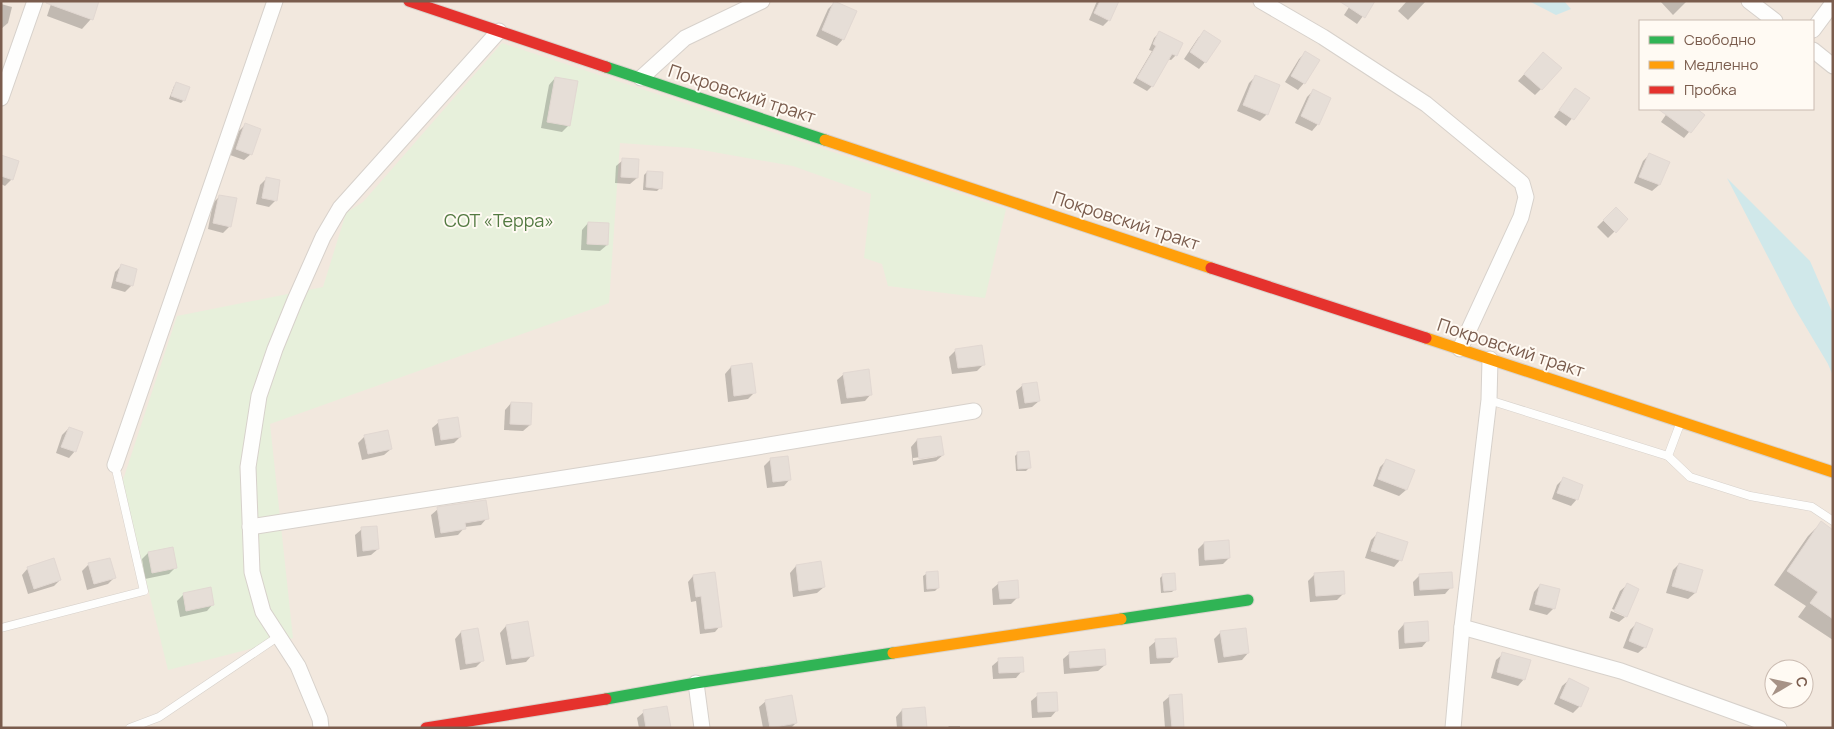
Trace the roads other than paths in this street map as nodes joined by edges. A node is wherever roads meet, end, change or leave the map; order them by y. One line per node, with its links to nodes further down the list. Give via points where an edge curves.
1 (35, 1): 14 (street)
2 (275, 1): 21 (street)
3 (410, 1): 10 (main road, Покровский тракт)
4 (762, 1): 13 (street, via 685,38)
5 (1261, 1): 15 (street, via 1426,104 1522,184 1526,197 1522,217)
6 (1749, 1): 8 (street)
7 (1833, 3): 9 (street)
8 (1774, 20)
9 (1814, 29)
10 (499, 31): 13 (main road, Покровский тракт); 24 (street, via 340,208 323,237 275,349 259,396 248,467)
11 (1814, 51): 12 (street)
12 (1833, 66)
13 (641, 78): 15 (main road, Покровский тракт)
14 (1, 98)
15 (1460, 349): 16 (main road, Покровский тракт)
16 (1490, 359): 17 (street); 19 (main road, Покровский тракт)
17 (1489, 400): 20 (lane); 26 (street)
18 (974, 411): 24 (street)
19 (1680, 422): 20 (lane); 22 (main road, Покровский тракт)
20 (1668, 456): 23 (lane, via 1690,477 1750,496 1812,507)
21 (115, 465): 27 (lane, via 144,590)
22 (1833, 472)
23 (1833, 521)
24 (250, 527): 28 (street, via 252,572 263,612)
25 (1248, 600): 29 (main road)
26 (1462, 627): 34 (street); 35 (street, via 1620,670)
27 (1, 628)
28 (279, 636): 30 (street, via 298,666); 31 (lane, via 159,717)
29 (696, 684): 32 (main road); 33 (street)
30 (318, 725)
31 (130, 728)
32 (426, 728)
33 (702, 728)
34 (1453, 728)
35 (1779, 728)

